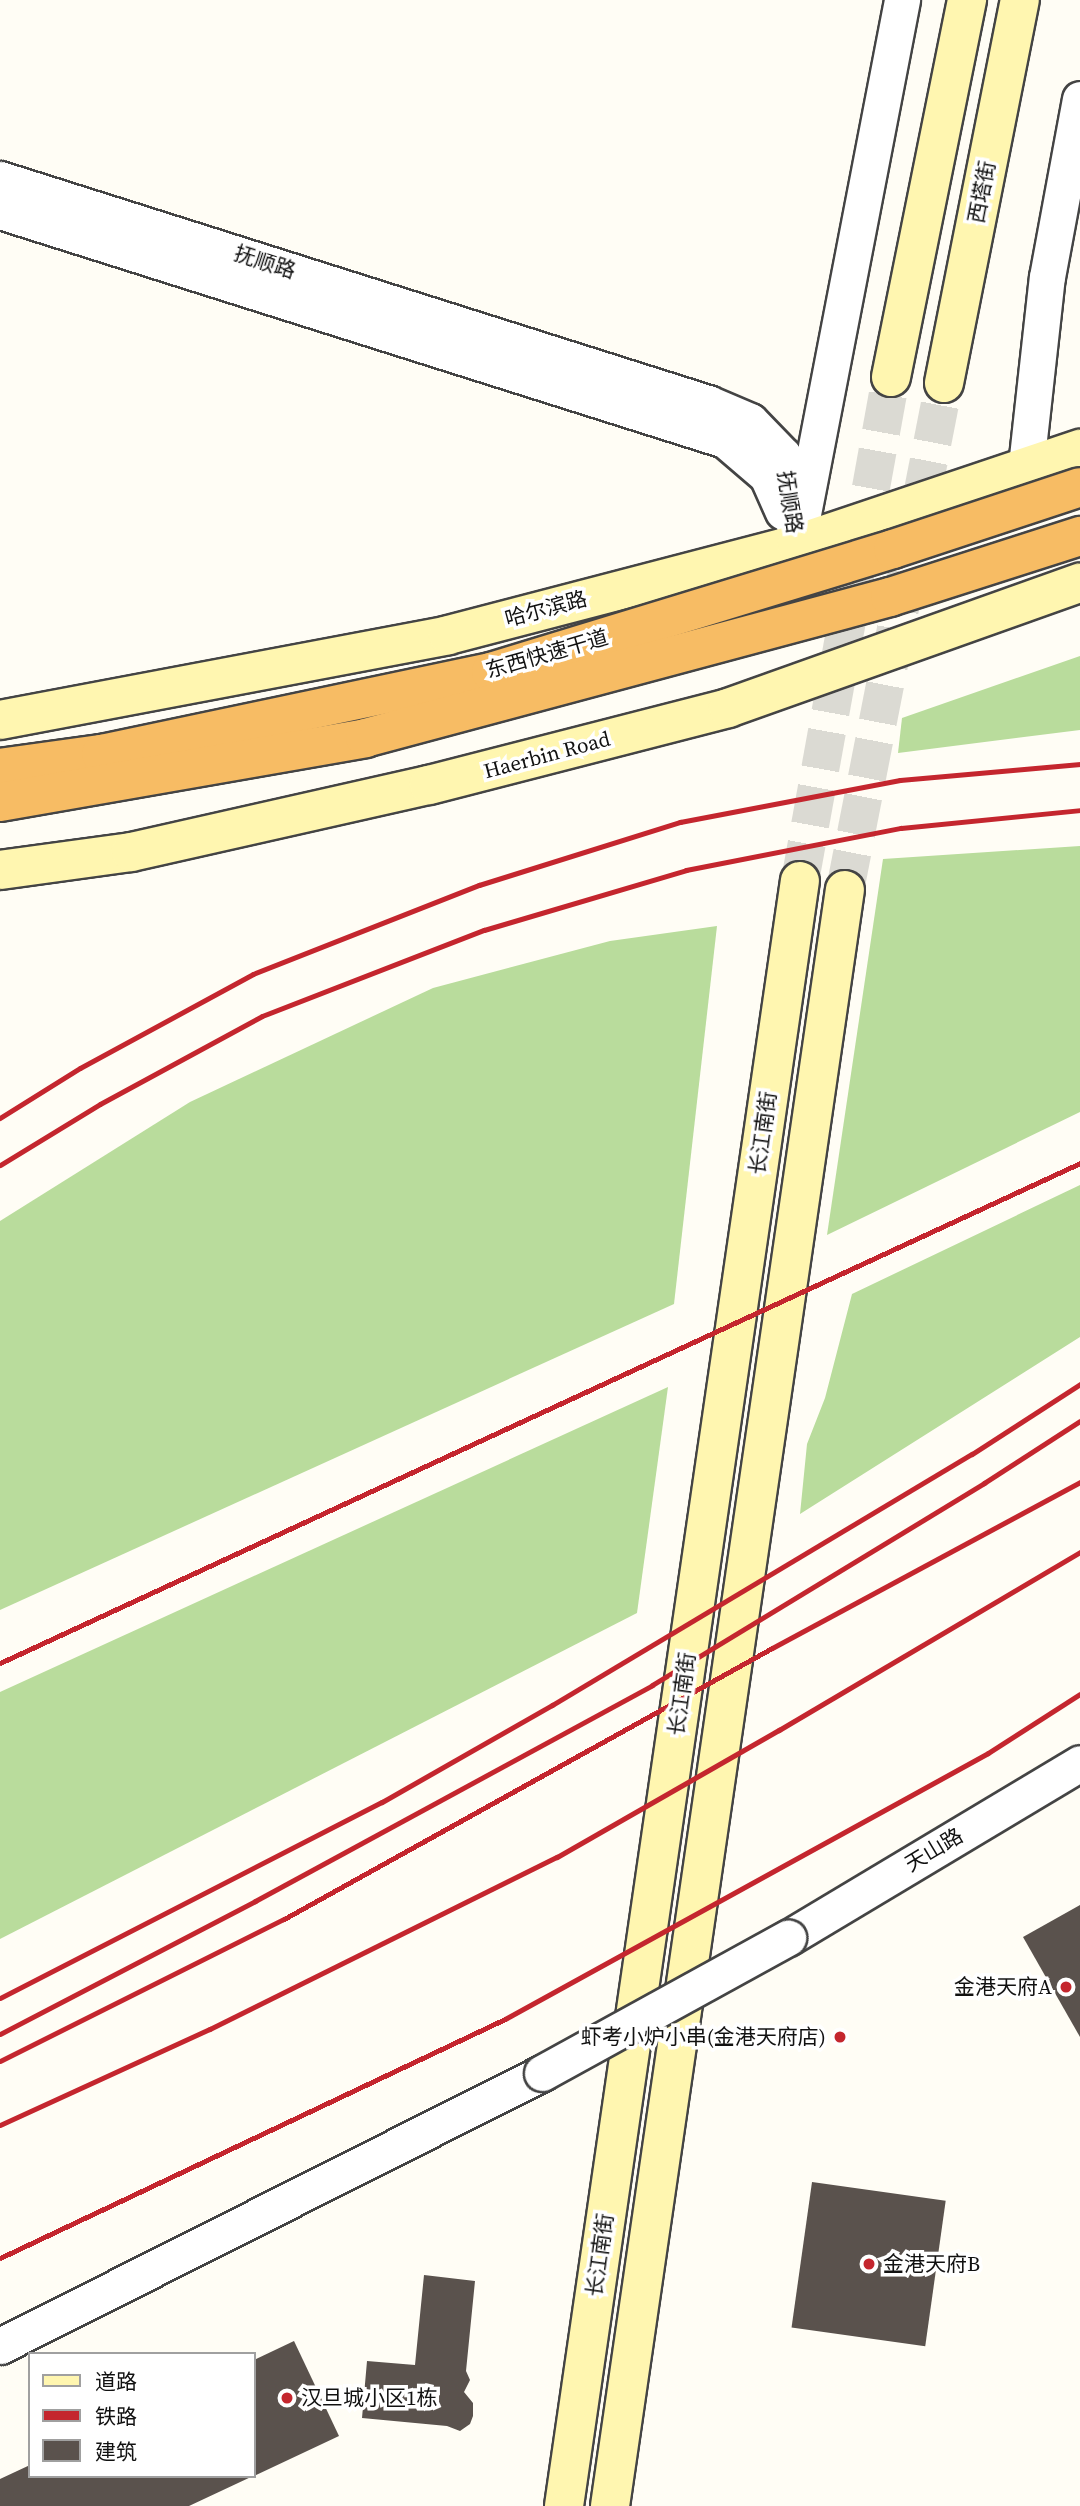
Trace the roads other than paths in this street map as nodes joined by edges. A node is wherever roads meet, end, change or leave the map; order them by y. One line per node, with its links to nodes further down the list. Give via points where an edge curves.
1 (902, 0): 13 (street)
2 (967, 0): 7 (main road)
3 (1020, 0): 8 (main road, 西塔街)
4 (1080, 99): 10 (street, via 1047,277)
5 (0, 178): 13 (street, 抚顺路, via 708,402 750,421 783,455)
6 (0, 211): 13 (street, 抚顺路, via 725,440 766,476)
7 (891, 377)
8 (944, 383)
9 (1080, 449): 10 (main road, 哈尔滨路)
10 (1026, 466): 13 (main road, 哈尔滨路)
11 (1080, 487): 16 (highway, 东西快速干道, bridge, via 893,550 491,672 101,754)
12 (1080, 536): 17 (highway, 东西快速干道, bridge, via 890,597 365,738)
13 (797, 544): 15 (main road, 哈尔滨路, via 448,635)
14 (1080, 583): 18 (main road, Haerbin Road, via 715,711 375,797 131,852)
15 (0, 720)
16 (0, 768)
17 (0, 802)
18 (0, 870)
19 (800, 881): 23 (main road, 长江南街)
20 (845, 890): 24 (main road)
21 (1080, 1763): 22 (street, 天山路, bridge, via 788,1938 542,2073)
22 (0, 2346)
23 (564, 2506)
24 (610, 2506)

